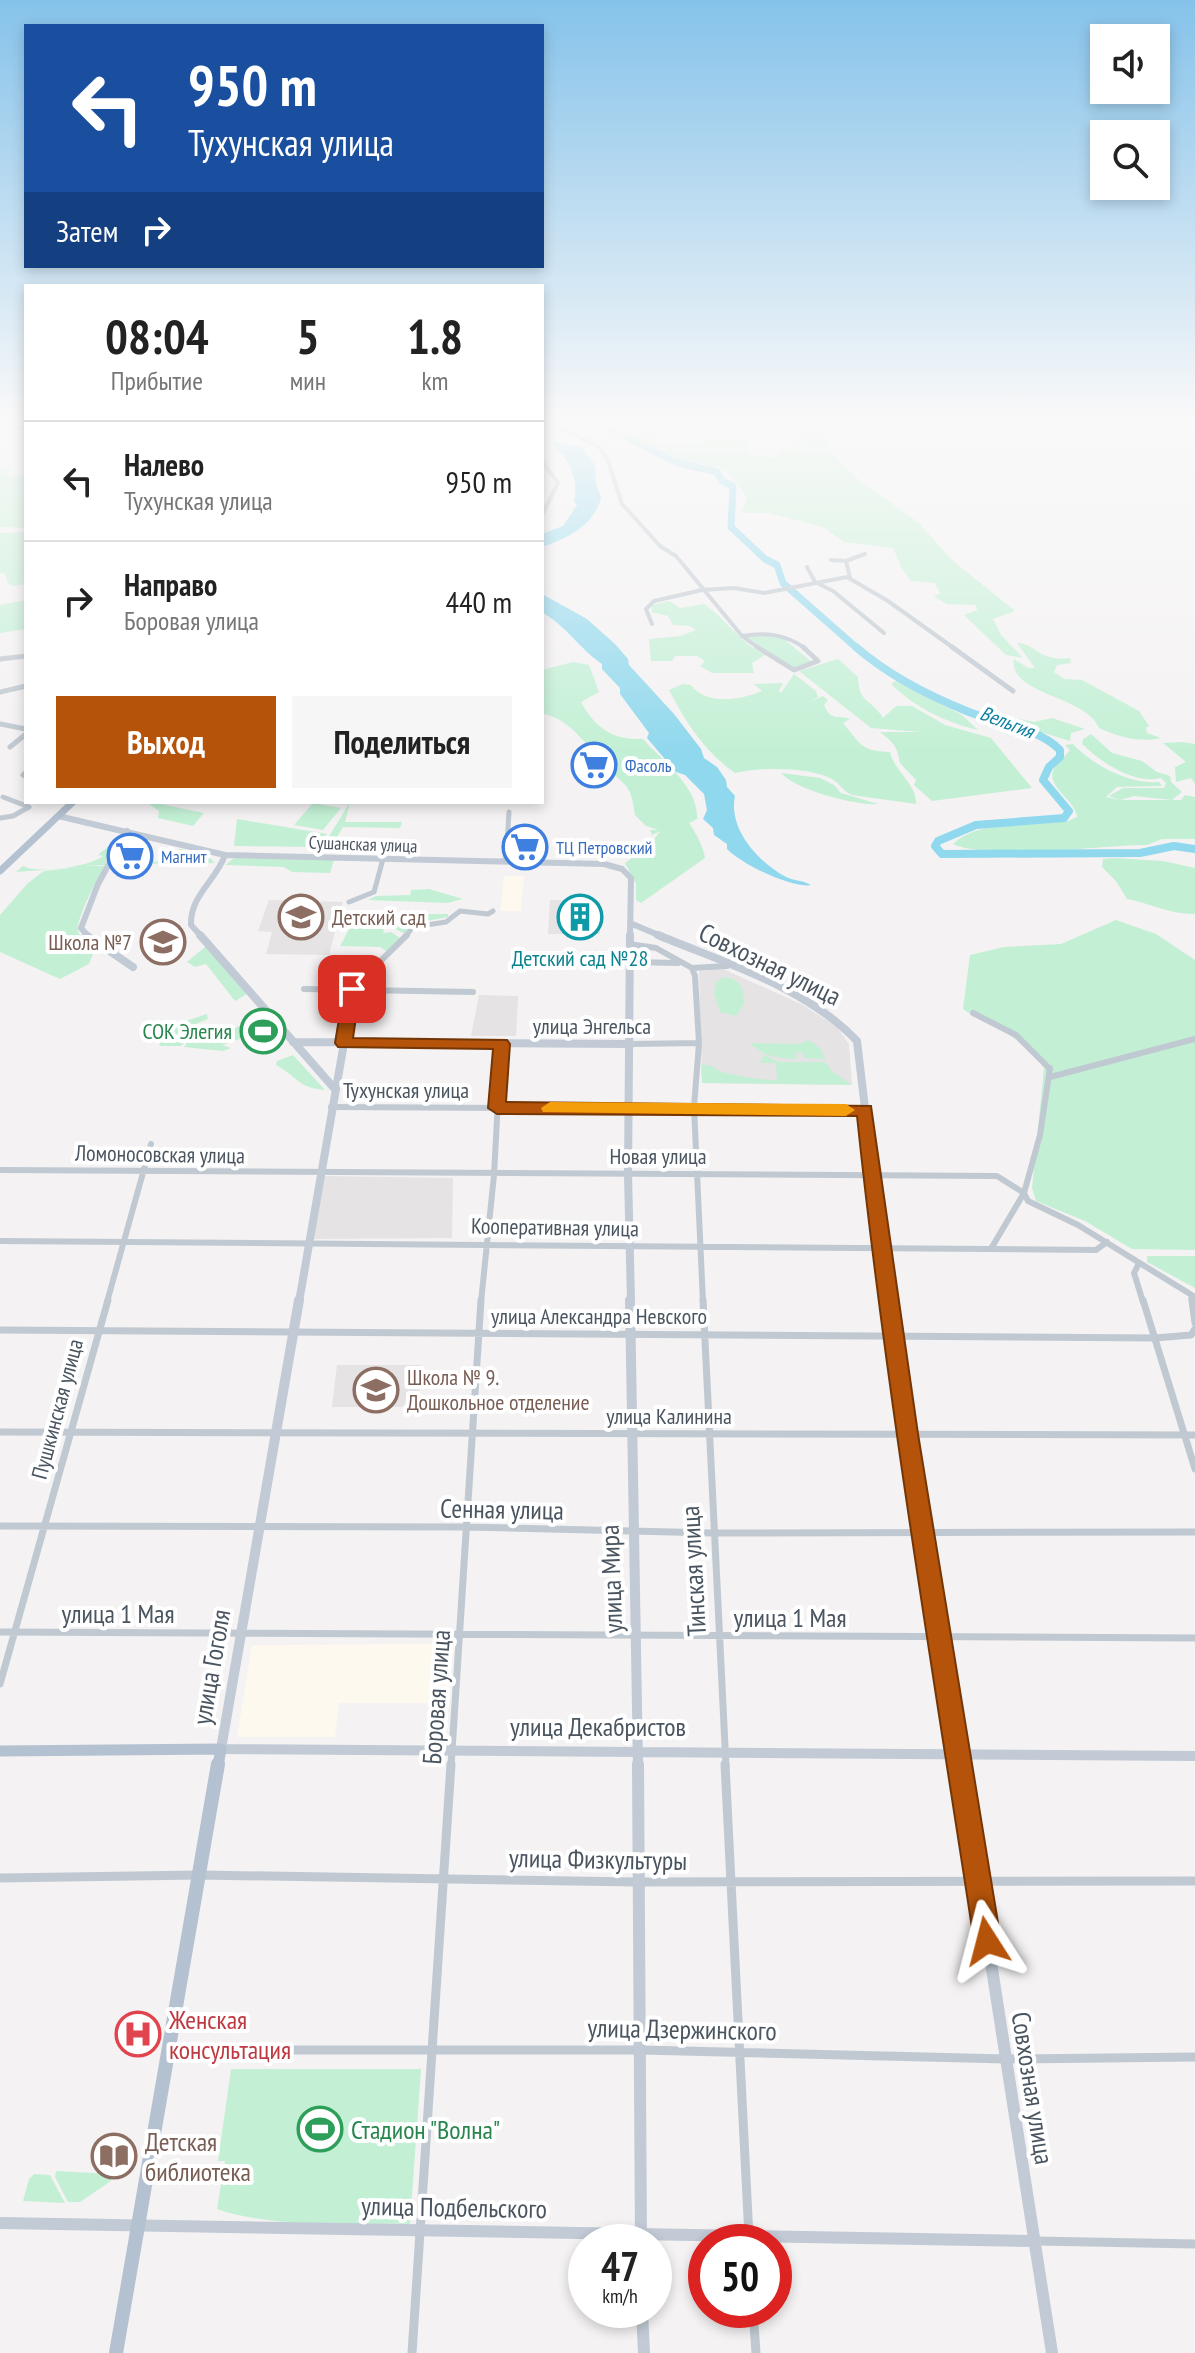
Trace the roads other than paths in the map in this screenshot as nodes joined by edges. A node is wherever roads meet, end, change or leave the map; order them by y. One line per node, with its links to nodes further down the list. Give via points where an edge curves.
1 (646, 531): 8 (street, via 676,556)
2 (865, 554): 4 (street)
3 (831, 560): 4 (street)
4 (846, 561): 6 (street)
5 (807, 567): 7 (street)
6 (850, 578): 7 (street); 15 (street)
7 (815, 582): 8 (street, via 764,593); 10 (street)
8 (702, 590): 9 (street, via 648,603); 11 (street)
9 (652, 624)
10 (884, 633)
11 (742, 636): 11 (street, via 794,670 818,661 776,633)
12 (24, 656): 13 (street)
13 (0, 659)
14 (24, 686): 16 (street)
15 (1013, 691)
16 (0, 692)
17 (0, 724): 18 (street)
18 (24, 730)
19 (24, 733): 20 (street)
20 (10, 747)
21 (3, 797): 25 (street, via 29,807)
22 (71, 804): 24 (main road)
23 (509, 812): 29 (street, via 506,859)
24 (58, 816): 26 (main road, Сушанская улица); 30 (main road)
25 (0, 818)
26 (127, 831): 27 (main road, Сушанская улица); 41 (main road, via 81,928)
27 (225, 855): 28 (main road, Сушанская улица); 49 (main road, via 217,876 193,902 191,925)
28 (383, 859): 29 (main road, Сушанская улица); 31 (street, via 373,893)
29 (500, 862): 33 (main road, Сушанская улица, via 617,867 632,882)
30 (0, 871)
31 (349, 902)
32 (493, 911): 45 (street, via 457,911 446,922 413,927)
33 (630, 918): 34 (main road, Совхозная улица); 35 (main road, улица Мира)
34 (666, 939): 36 (street); 37 (main road, Совхозная улица)
35 (629, 944): 36 (street); 38 (main road, улица Мира)
36 (656, 948): 39 (street)
37 (697, 952): 40 (main road, Совхозная улица); 42 (street, Тинская улица)
38 (630, 962): 39 (street); 53 (main road, улица Мира)
39 (680, 963): 42 (street)
40 (727, 966): 42 (street); 62 (main road, Совхозная улица, via 808,1002 850,1030 857,1041)
41 (133, 967)
42 (696, 968): 51 (street, Тинская улица)
43 (329, 988): 44 (street); 45 (street); 45 (street, via 335,958)
44 (304, 989)
45 (352, 989): 46 (street); 50 (street, улица Гоголя)
46 (473, 992)
47 (973, 1013): 54 (street, via 1007,1029 1042,1055)
48 (1195, 1039): 55 (street)
49 (293, 1042): 50 (main road, улица Энгельса); 57 (main road)
50 (344, 1043): 52 (main road, улица Энгельса); 57 (main road, улица Гоголя)
51 (699, 1043): 53 (street, улица Энгельса); 60 (street, Тинская улица)
52 (501, 1044): 53 (main road, улица Энгельса); 61 (street, Боровая улица)
53 (631, 1044): 59 (main road, улица Мира)
54 (1050, 1068): 55 (street); 56 (street)
55 (1057, 1073): 56 (street)
56 (1050, 1077): 71 (street)
57 (334, 1088): 58 (main road, улица Гоголя)
58 (331, 1107): 61 (street, Тухунская улица); 66 (main road, улица Гоголя)
59 (629, 1107): 60 (street, Тухунская улица); 61 (street, Тухунская улица); 69 (main road, улица Мира)
60 (694, 1107): 62 (street, Тухунская улица); 67 (street, Тинская улица)
61 (497, 1108): 70 (street, Боровая улица)
62 (865, 1110): 68 (main road, Совхозная улица)
63 (151, 1144): 65 (street, Пушкинская улица)
64 (0, 1170): 65 (street, Ломоносовская улица)
65 (144, 1173): 66 (street, Ломоносовская улица); 76 (street, Пушкинская улица)
66 (320, 1173): 70 (street, Новая улица); 77 (main road, улица Гоголя)
67 (699, 1173): 68 (street, Новая улица); 69 (street, Новая улица); 80 (street, Тинская улица)
68 (873, 1173): 71 (street, Новая улица, via 997,1176); 81 (main road, Совхозная улица)
69 (628, 1174): 70 (street, Новая улица); 79 (main road, улица Мира)
70 (494, 1175): 78 (street, Боровая улица)
71 (1024, 1193): 72 (street); 73 (street)
72 (1019, 1201): 73 (street); 82 (street)
73 (1028, 1201): 75 (street)
74 (0, 1241): 76 (street, Кооперативная улица)
75 (1107, 1242): 82 (street, Кооперативная улица, via 1096,1250); 83 (street)
76 (124, 1244): 77 (street, Кооперативная улица); 87 (street, Пушкинская улица)
77 (308, 1244): 78 (street, Кооперативная улица); 88 (main road, улица Гоголя)
78 (485, 1244): 79 (street, Кооперативная улица); 89 (street, Боровая улица)
79 (629, 1246): 80 (street, Кооперативная улица); 90 (main road, улица Мира)
80 (701, 1246): 81 (street, Кооперативная улица); 91 (street, Тинская улица)
81 (880, 1246): 82 (street, Кооперативная улица); 92 (main road, Совхозная улица)
82 (992, 1247)
83 (1139, 1263): 84 (street); 93 (street, via 1134,1273)
84 (1193, 1296): 85 (street, улица Александра Невского)
85 (1195, 1326): 93 (street, улица Александра Невского, via 1191,1335)
86 (0, 1330): 87 (street, улица Александра Невского)
87 (97, 1331): 88 (street, улица Александра Невского); 95 (street, Пушкинская улица)
88 (293, 1333): 89 (street, улица Александра Невского); 96 (main road, улица Гоголя)
89 (479, 1333): 90 (street, улица Александра Невского); 100 (street, Боровая улица)
90 (632, 1334): 91 (street, улица Александра Невского); 98 (main road, улица Мира)
91 (704, 1334): 92 (street, улица Александра Невского); 97 (street, Тинская улица)
92 (893, 1336): 93 (street, улица Александра Невского); 99 (main road, Совхозная улица)
93 (1155, 1338): 101 (street)
94 (0, 1432): 95 (street, улица Калинина)
95 (71, 1432): 96 (street, улица Калинина); 105 (street, Пушкинская улица)
96 (276, 1433): 100 (street, улица Калинина); 106 (main road, улица Гоголя)
97 (710, 1433): 98 (street, улица Калинина); 99 (street, улица Калинина); 111 (street, Тинская улица)
98 (632, 1434): 100 (street, улица Калинина); 108 (main road, улица Мира)
99 (908, 1434): 101 (street, улица Калинина); 109 (main road, Совхозная улица)
100 (472, 1435): 107 (street, Боровая улица)
101 (1183, 1435): 102 (street, улица Калинина); 103 (street)
102 (1195, 1435)
103 (1195, 1469)
104 (0, 1526): 105 (street, Сенная улица)
105 (42, 1526): 106 (street, Сенная улица); 113 (street, Пушкинская улица)
106 (261, 1526): 107 (street, Сенная улица); 114 (main road, улица Гоголя)
107 (468, 1527): 108 (street, Сенная улица); 115 (street, Боровая улица)
108 (633, 1531): 111 (street, Сенная улица); 116 (main road, улица Мира)
109 (924, 1531): 110 (street, Сенная улица); 111 (street, Сенная улица); 118 (main road, Совхозная улица)
110 (1195, 1532)
111 (713, 1533): 117 (street, Тинская улица)
112 (0, 1632): 113 (street, улица 1 Мая)
113 (13, 1633): 114 (street, улица 1 Мая); 120 (street, Пушкинская улица)
114 (241, 1633): 115 (street, улица 1 Мая); 121 (main road, улица Гоголя)
115 (460, 1633): 116 (street, улица 1 Мая); 122 (street, Боровая улица)
116 (637, 1636): 117 (street, улица 1 Мая); 124 (main road, улица Мира)
117 (718, 1636): 118 (street, улица 1 Мая); 125 (street, Тинская улица)
118 (941, 1638): 119 (street, улица 1 Мая); 126 (main road, Совхозная улица)
119 (1195, 1638)
120 (0, 1684)
121 (221, 1749): 122 (main road, улица Декабристов); 123 (main road, улица Декабристов); 128 (main road, улица Гоголя)
122 (453, 1749): 124 (main road, улица Декабристов); 130 (street, Боровая улица)
123 (0, 1751)
124 (637, 1751): 125 (main road, улица Декабристов); 132 (main road, улица Мира)
125 (726, 1751): 126 (main road, улица Декабристов); 133 (street, Тинская улица)
126 (957, 1753): 127 (main road, улица Декабристов); 134 (main road, Совхозная улица)
127 (1195, 1756)
128 (200, 1875): 129 (street, улица Физкультуры); 130 (street, улица Физкультуры); 135 (main road, улица Гоголя)
129 (0, 1878)
130 (442, 1880): 132 (street, улица Физкультуры); 136 (street, Боровая улица)
131 (1195, 1881): 134 (street, улица Физкультуры)
132 (636, 1882): 133 (street, улица Физкультуры); 137 (main road, улица Мира)
133 (731, 1882): 134 (street, улица Физкультуры); 138 (street, Тинская улица)
134 (978, 1882): 140 (main road, Совхозная улица)
135 (169, 2050): 136 (street, улица Дзержинского); 144 (main road, улица Гоголя)
136 (433, 2050): 137 (street, улица Дзержинского); 145 (street, Боровая улица)
137 (641, 2050): 138 (street, улица Дзержинского); 142 (main road, улица Мира)
138 (740, 2051): 140 (street, улица Дзержинского); 143 (street, Тинская улица)
139 (1195, 2057): 140 (street, улица Дзержинского)
140 (1006, 2059): 148 (main road, Совхозная улица)
141 (0, 2223): 144 (main road, улица Подбельского)
142 (640, 2224)
143 (748, 2224)
144 (139, 2225): 145 (main road, улица Подбельского); 152 (main road, улица Гоголя)
145 (422, 2231): 146 (main road, улица Подбельского); 153 (street, Боровая улица)
146 (568, 2235)
147 (792, 2239): 148 (main road, улица Подбельского)
148 (1036, 2241): 149 (street, улица Подбельского); 156 (main road, Совхозная улица)
149 (1195, 2244)
150 (643, 2328): 154 (main road)
151 (754, 2328): 155 (street)
152 (116, 2353)
153 (412, 2353)
154 (644, 2353)
155 (756, 2353)
156 (1052, 2353)

